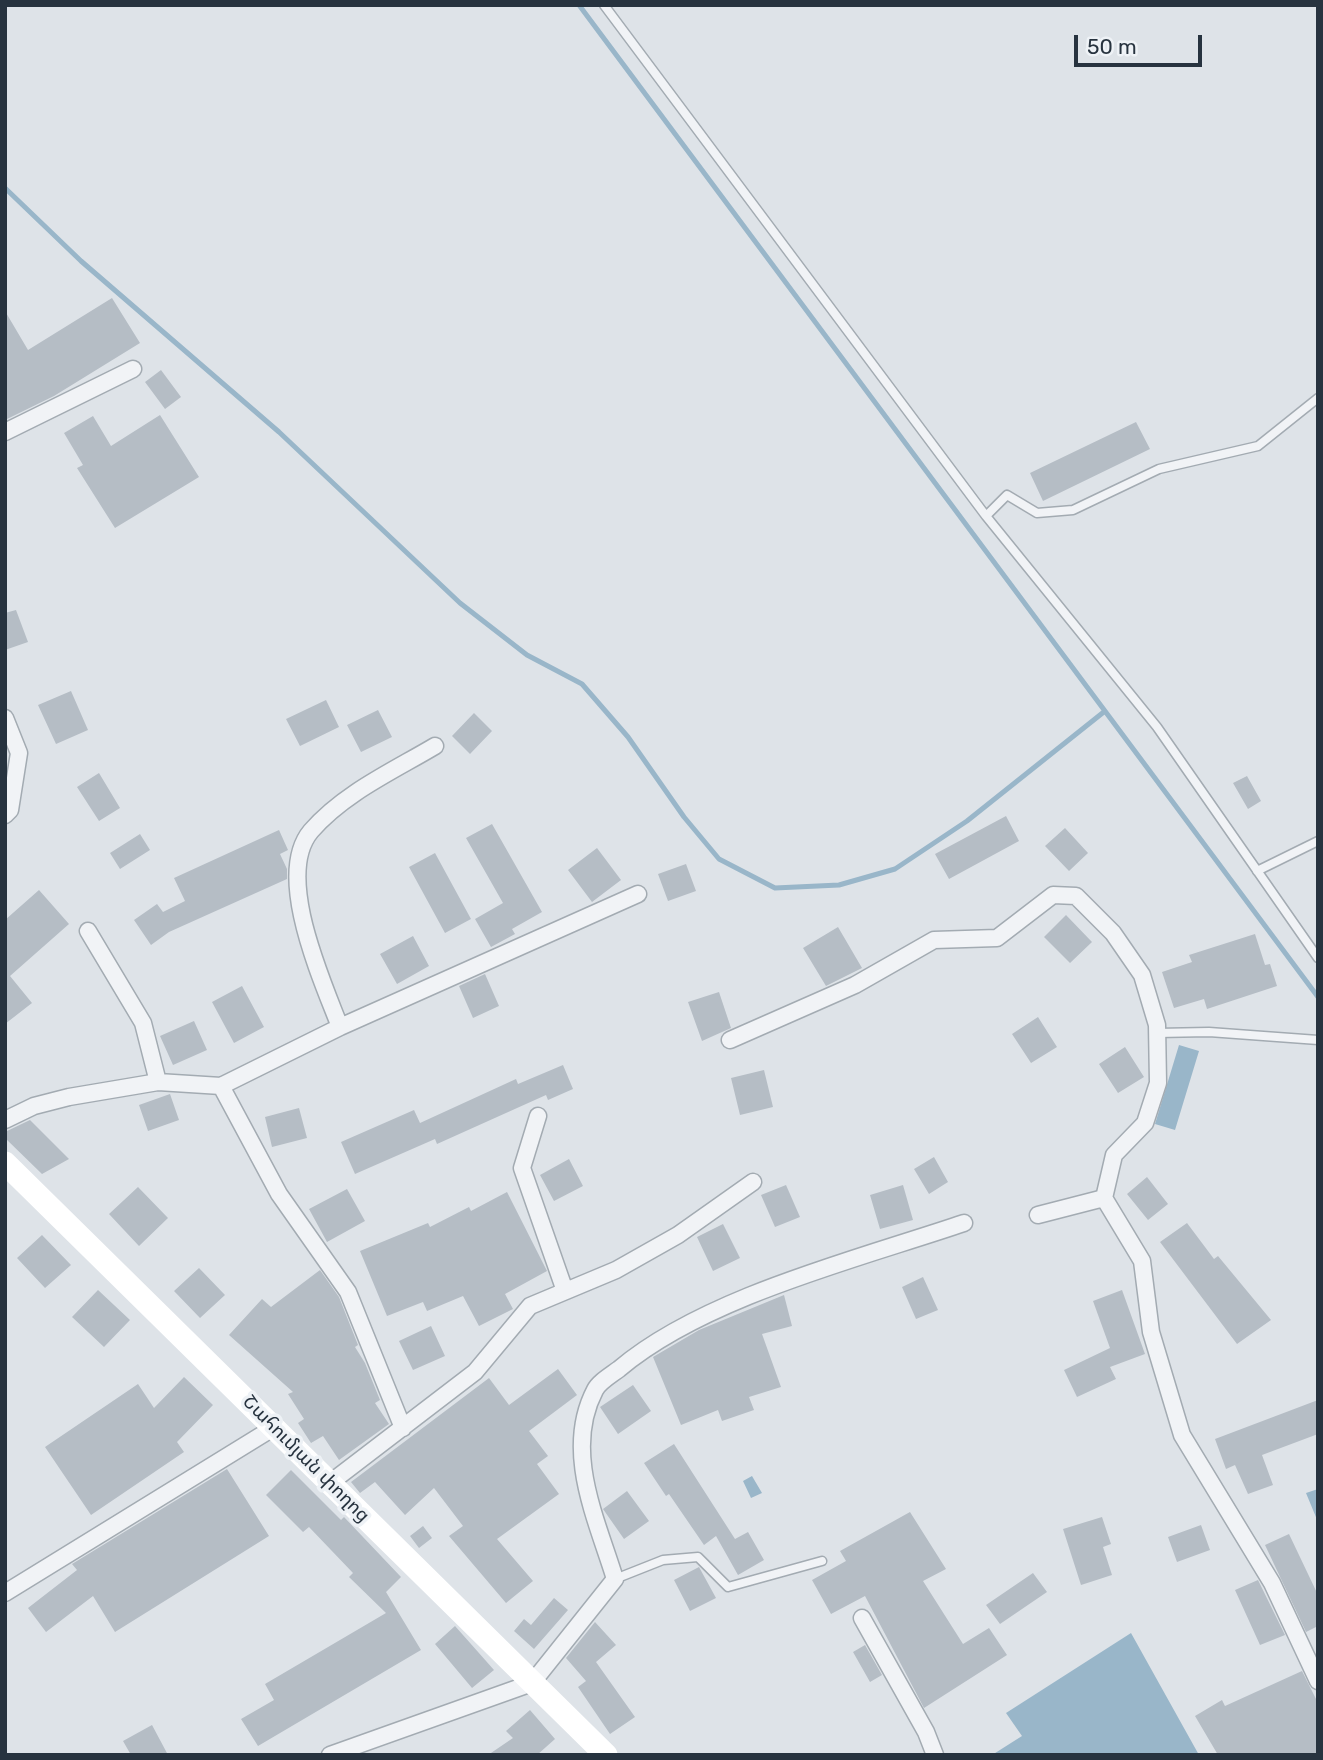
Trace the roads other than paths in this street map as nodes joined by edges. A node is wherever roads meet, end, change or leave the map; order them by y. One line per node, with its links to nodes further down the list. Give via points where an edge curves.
1 (604, 5): 5 (lane)
2 (133, 369): 4 (street)
3 (1318, 398): 5 (lane, via 1258,446 1160,469 1073,510 1037,513 1007,495)
4 (5, 432)
5 (986, 516): 10 (lane, via 1157,727)
6 (5, 719): 8 (street, via 19,753 10,810)
7 (435, 746): 14 (street, via 354,793 309,833 298,864 299,906)
8 (5, 815)
9 (1318, 841): 10 (lane)
10 (1257, 871): 13 (lane)
11 (638, 894): 14 (street)
12 (88, 931): 18 (street, via 143,1023)
13 (1318, 958)
14 (340, 1027): 19 (street)
15 (1157, 1033): 16 (street, via 1142,975 1113,933 1076,897 1053,895 997,938 934,940 855,985); 17 (lane); 24 (street, via 1154,1093 1144,1123 1114,1155)
16 (730, 1040)
17 (1318, 1040)
18 (158, 1082): 19 (street); 21 (street, via 69,1097)
19 (221, 1086): 29 (street, via 279,1194 348,1292)
20 (538, 1116): 27 (street, via 522,1168)
21 (5, 1120)
22 (5, 1163): 28 (main road, Շահումյան փողոց)
23 (753, 1182): 27 (street, via 678,1235 616,1270)
24 (1104, 1198): 25 (street); 35 (street, via 1142,1261 1151,1332 1182,1435 1272,1583)
25 (1038, 1215)
26 (964, 1223): 32 (street, via 765,1290 682,1327 634,1356 596,1388 583,1429 582,1474)
27 (565, 1291): 29 (street, via 530,1307 475,1372)
28 (274, 1428): 30 (main road, Շահումյան փողոց); 33 (street)
29 (403, 1428): 30 (street)
30 (330, 1483): 36 (main road, Շահումյան փողոց)
31 (822, 1561): 32 (lane, via 727,1587 698,1557 663,1560)
32 (615, 1579): 36 (street)
33 (5, 1593)
34 (862, 1618): 39 (street)
35 (1318, 1681)
36 (532, 1683): 37 (street); 38 (main road, Շահումյան փողոց)
37 (330, 1755)
38 (606, 1755)
39 (935, 1755)

